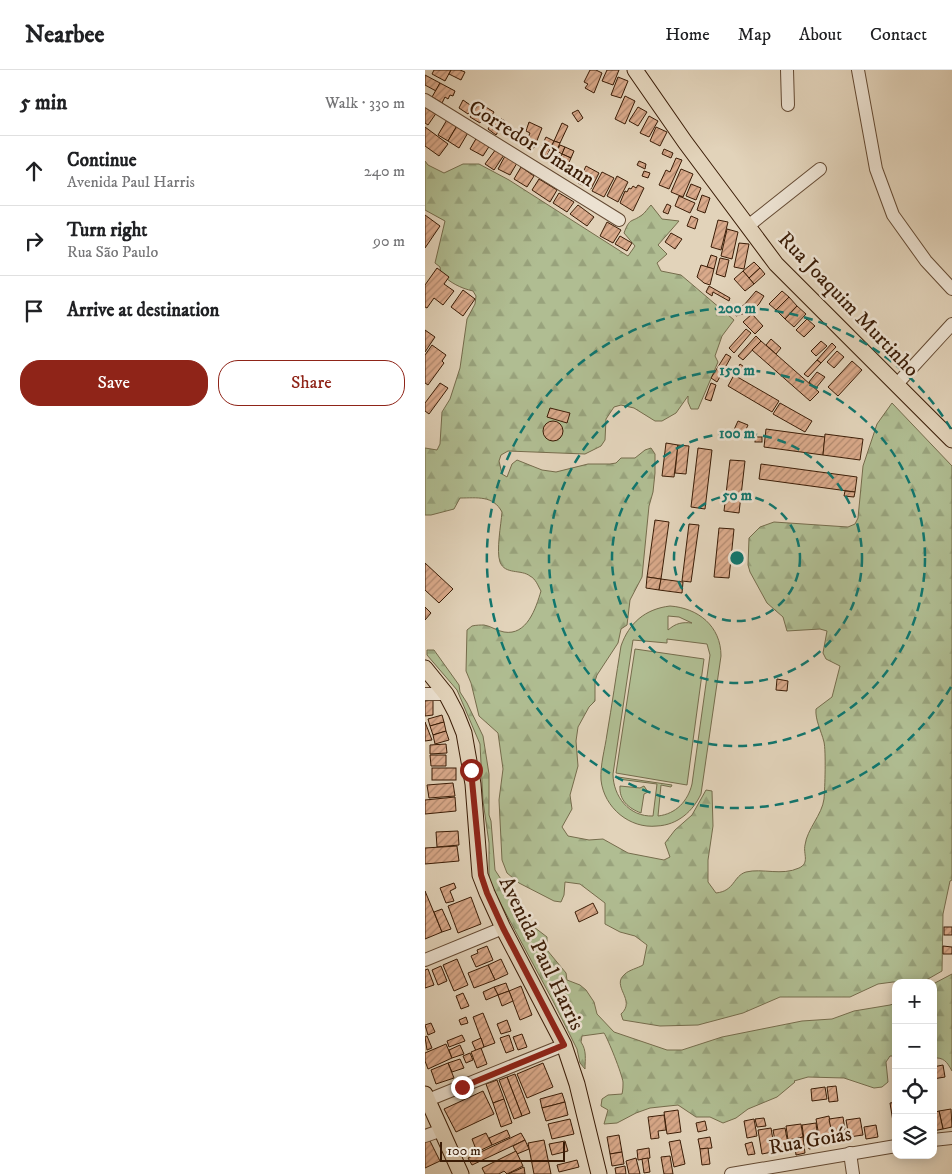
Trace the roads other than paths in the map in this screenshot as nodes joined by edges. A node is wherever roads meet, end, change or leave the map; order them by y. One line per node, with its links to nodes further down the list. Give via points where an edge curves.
1 (635, 70): 8 (main road, Rua Joaquim Murtinho)
2 (787, 70): 5 (street)
3 (857, 70): 9 (street, via 876,169 893,215 925,261)
4 (425, 100): 7 (street, Corredor Umann)
5 (788, 105)
6 (820, 169): 8 (street)
7 (619, 220)
8 (748, 226): 11 (main road, Rua Joaquim Murtinho, via 776,264)
9 (952, 289)
10 (952, 324): 11 (street)
11 (897, 384): 12 (main road, Rua Joaquim Murtinho)
12 (952, 440)
13 (425, 668): 15 (main road, Avenida Paul Harris)
14 (425, 694): 15 (street)
15 (446, 694): 16 (main road, Avenida Paul Harris, via 465,741 473,784 481,875)
16 (503, 928): 17 (street); 18 (main road, Avenida Paul Harris)
17 (425, 960)
18 (564, 1045): 19 (street); 27 (main road, Avenida Paul Harris)
19 (427, 1097): 20 (main road)
20 (441, 1130): 21 (street); 26 (main road)
21 (425, 1136)
22 (952, 1138): 23 (street)
23 (937, 1140)
24 (892, 1147): 25 (street, Rua Goiás)
25 (850, 1153): 28 (street, Rua Goiás); 29 (street)
26 (461, 1174)
27 (599, 1174)
28 (731, 1174)
29 (853, 1174)

